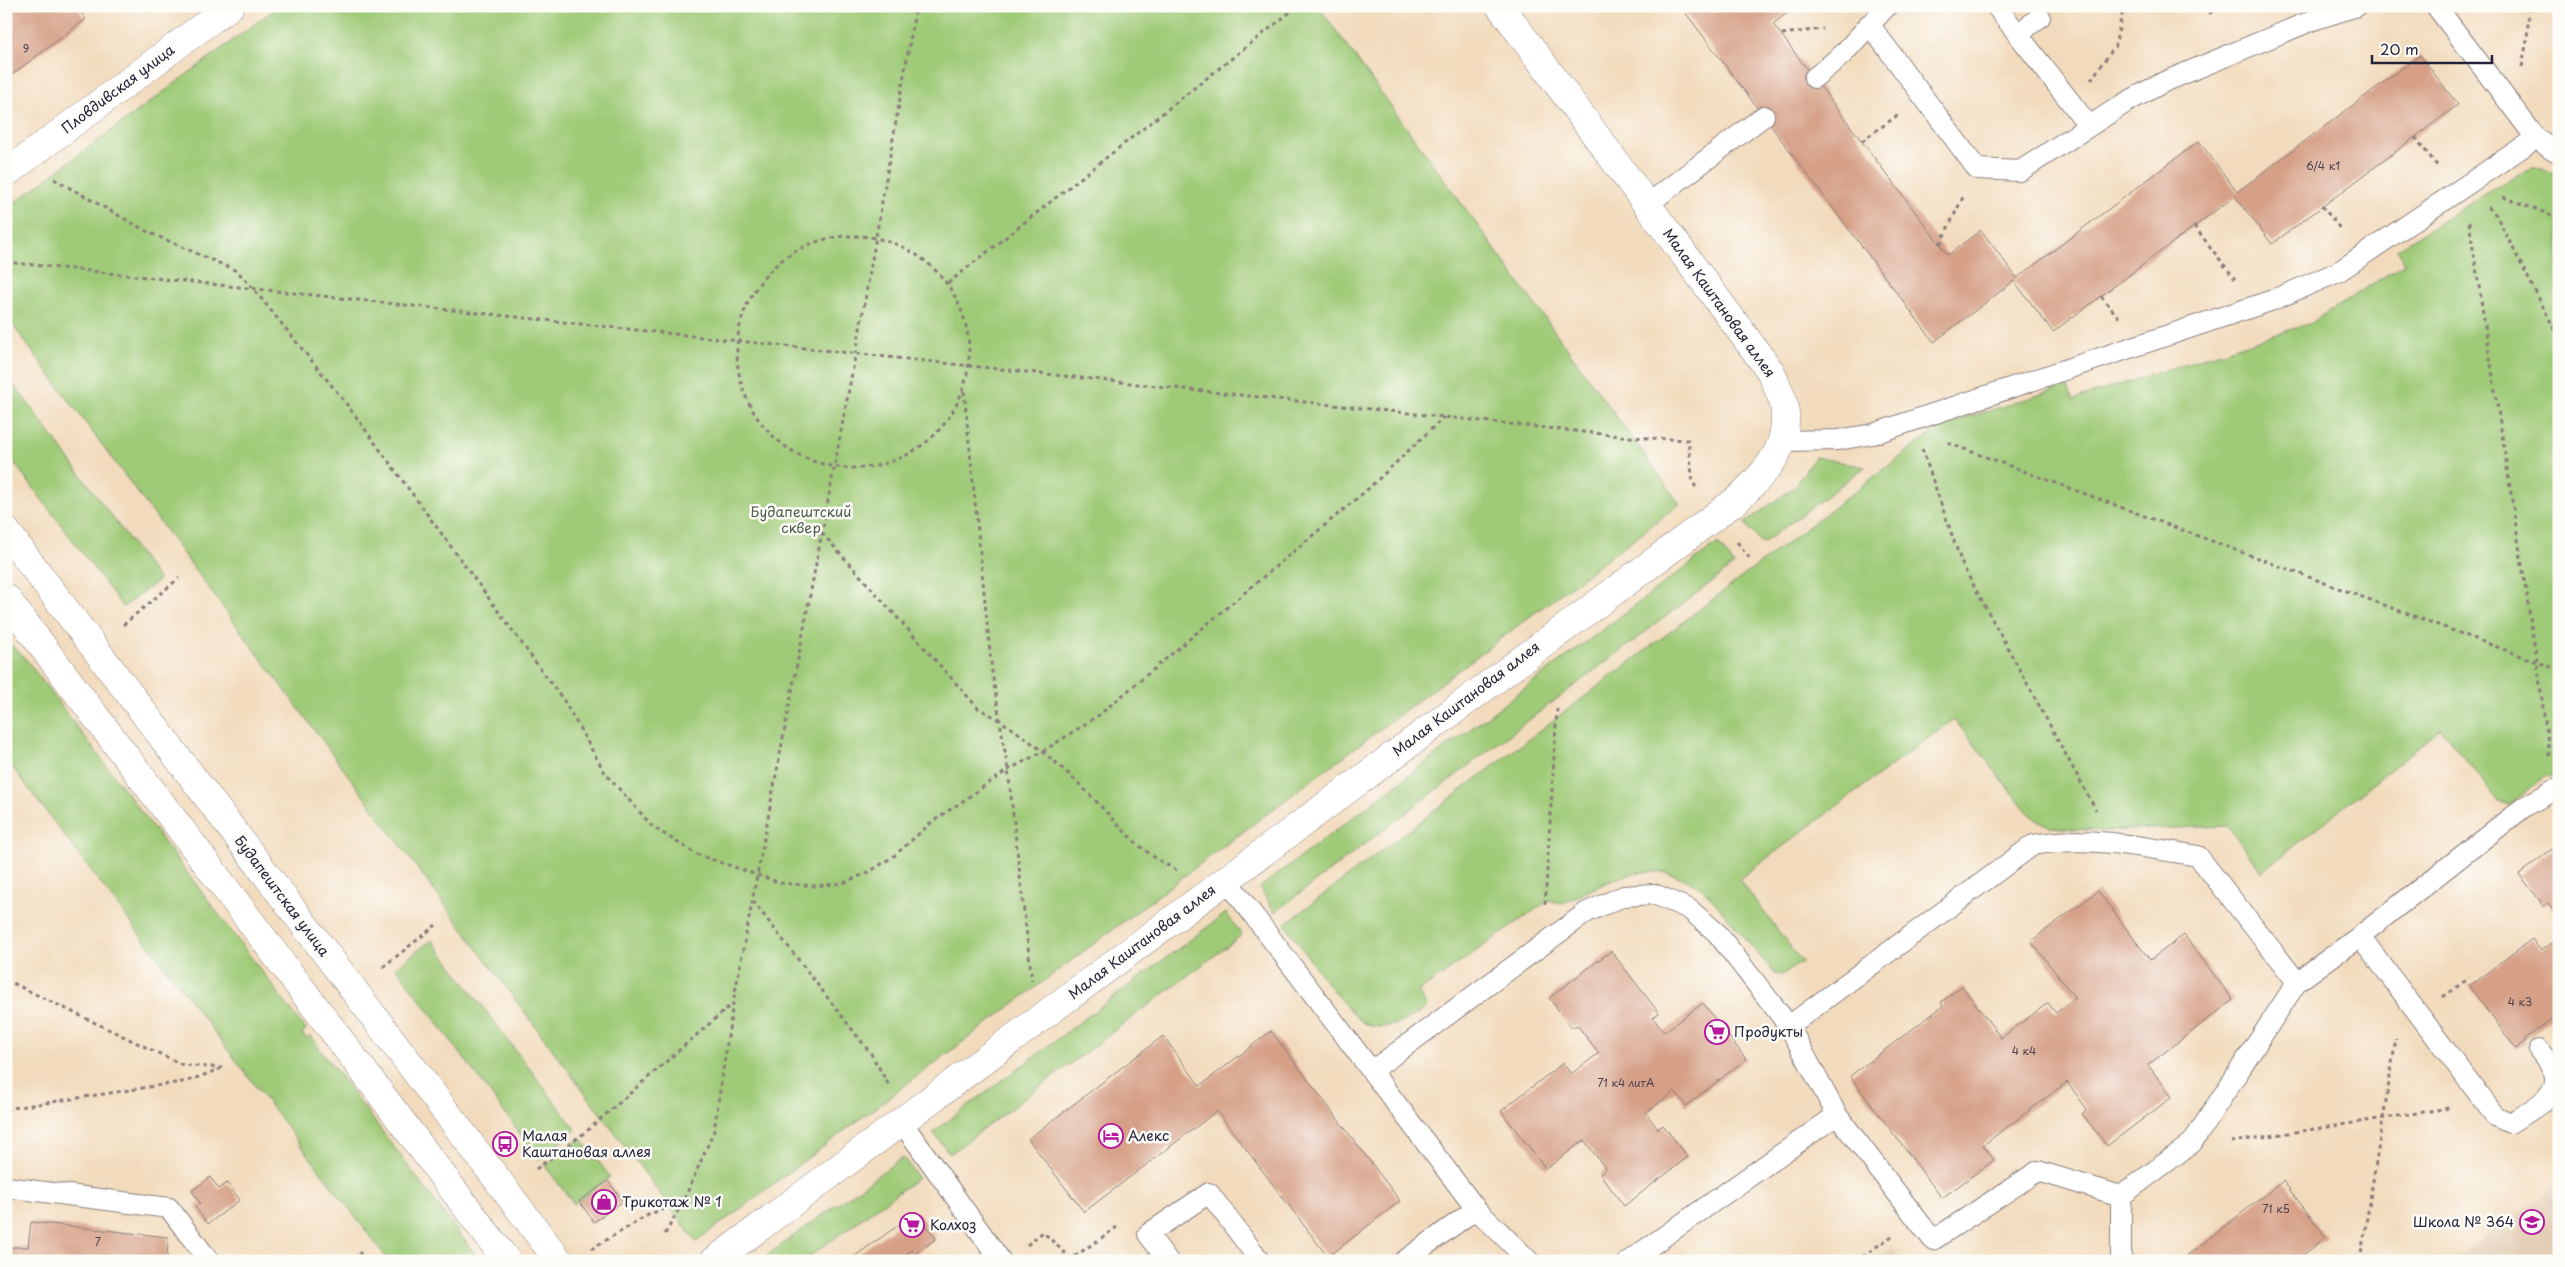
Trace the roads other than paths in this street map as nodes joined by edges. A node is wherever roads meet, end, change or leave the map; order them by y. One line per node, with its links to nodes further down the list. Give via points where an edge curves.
1 (230, 6): 15 (street, Пловдивская улица)
2 (1500, 6): 16 (street, Малая Каштановая аллея)
3 (1887, 6): 8 (lane)
4 (1996, 6): 9 (lane)
5 (2357, 6): 12 (lane, via 2313,20 2164,82)
6 (2436, 6): 13 (lane)
7 (2040, 17): 9 (lane)
8 (1869, 24): 10 (lane, via 1842,55); 12 (lane, via 1977,169 2020,171)
9 (2018, 34): 12 (lane)
10 (1814, 78)
11 (1764, 116): 16 (lane)
12 (2088, 126)
13 (2536, 138): 14 (lane, via 2552,150); 17 (lane, via 2338,272 2256,306 1874,434 1838,440)
14 (2559, 151)
15 (6, 173)
16 (1648, 204): 17 (street, Малая Каштановая аллея, via 1771,372 1784,405)
17 (1784, 441): 21 (street, Малая Каштановая аллея, via 1770,467 1738,499)
18 (6, 531): 34 (street, Будапештская улица)
19 (10, 608): 33 (street)
20 (2556, 790): 22 (lane, via 2524,807)
21 (1226, 879): 26 (lane); 28 (street, Малая Каштановая аллея)
22 (2360, 936): 23 (lane); 25 (lane, via 2495,1116 2510,1123 2546,1099 2555,1080 2554,1071)
23 (2297, 982): 24 (lane, via 2198,856 2113,842 2052,842 2033,845); 30 (lane, via 2192,1143)
24 (1789, 1026): 26 (lane, via 1717,933 1689,909 1654,894 1624,896 1587,912); 27 (lane)
25 (2539, 1050)
26 (1372, 1070): 31 (lane)
27 (1837, 1115): 30 (lane, via 1934,1240 2038,1170); 41 (lane)
28 (902, 1121): 35 (street, Малая Каштановая аллея); 36 (lane)
29 (6, 1186): 32 (lane, via 169,1208)
30 (2121, 1196): 42 (lane)
31 (1476, 1209): 39 (lane); 40 (lane)
32 (209, 1261)
33 (507, 1261)
34 (559, 1261)
35 (714, 1261)
36 (1001, 1261)
37 (1168, 1261): 38 (lane, via 1148,1234 1209,1193)
38 (1260, 1261)
39 (1404, 1261)
40 (1529, 1261)
41 (1629, 1261)
42 (2121, 1261)

